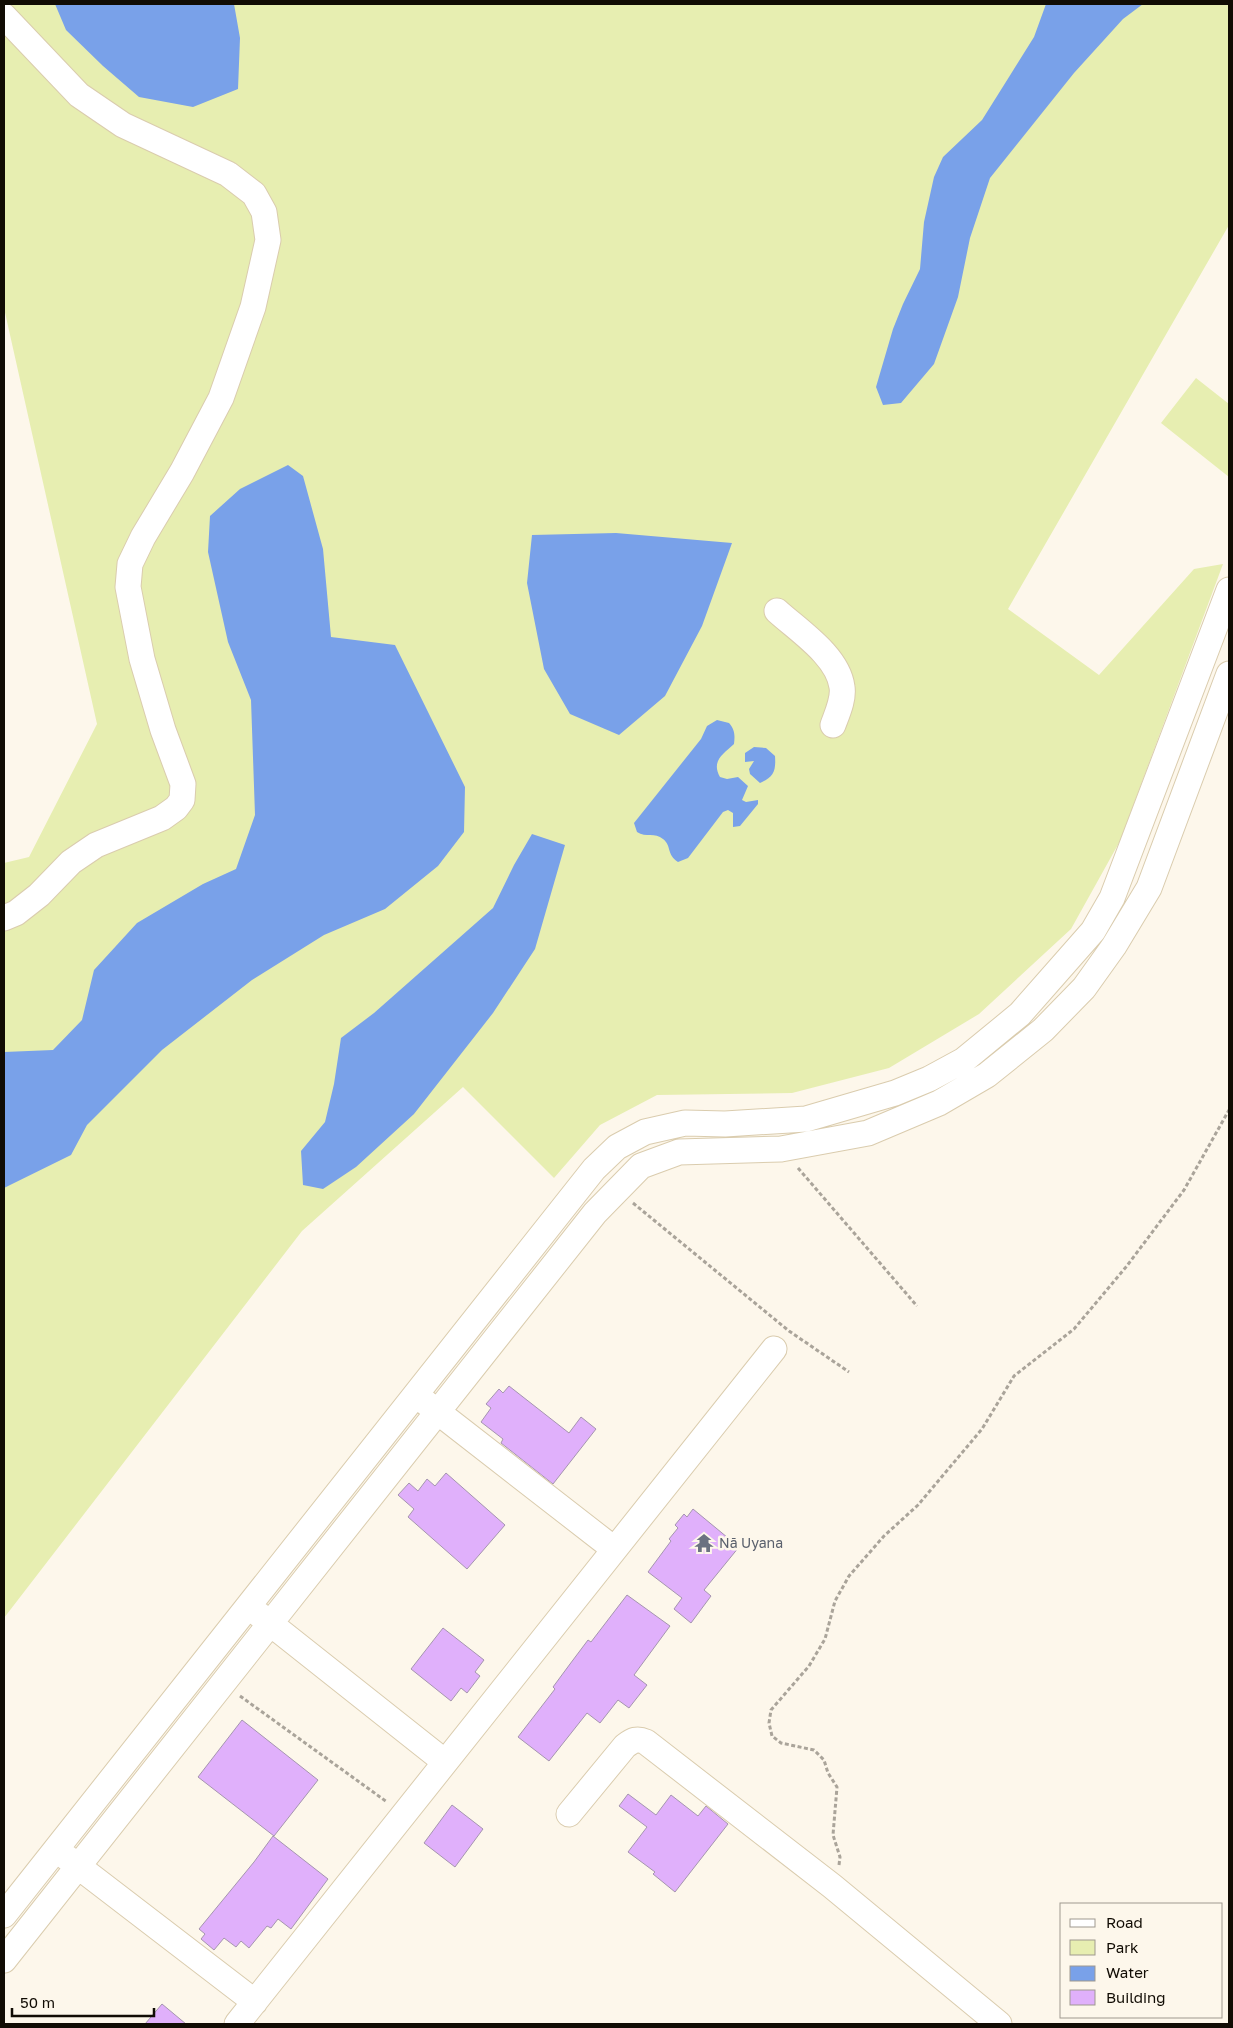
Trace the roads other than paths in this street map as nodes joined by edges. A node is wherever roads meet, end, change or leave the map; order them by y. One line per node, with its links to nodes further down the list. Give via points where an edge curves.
1 (4, 16): 6 (street, via 78,94 123,125 228,174 254,194 264,212 268,240 253,308 221,398 130,564 128,588 142,659 183,784 182,800 162,818 96,845 70,862 38,895 16,913)
2 (1229, 590): 8 (street, via 1112,898 1093,931 1020,1014 964,1060 895,1093 806,1119 685,1123 645,1132 618,1147 594,1169)
3 (777, 611): 5 (street, via 829,658 837,671 843,688)
4 (1229, 674): 9 (street, via 1149,888 1084,988 1043,1030 987,1075 939,1103 868,1133 781,1149 680,1152 641,1166 594,1213)
5 (833, 725)
6 (4, 918)
7 (774, 1349): 10 (street)
8 (416, 1394): 9 (street); 11 (street)
9 (438, 1411): 10 (street); 12 (street)
10 (614, 1549): 13 (street)
11 (248, 1606): 12 (street); 15 (street)
12 (270, 1623): 13 (street); 16 (street)
13 (445, 1762): 19 (street)
14 (568, 1814): 20 (street, via 625,1746 633,1740 640,1740 832,1886)
15 (55, 1849): 16 (street); 17 (street)
16 (78, 1866): 18 (street); 19 (street)
17 (4, 1915)
18 (4, 1960)
19 (255, 2002): 21 (street)
20 (996, 2023)
21 (237, 2024)

